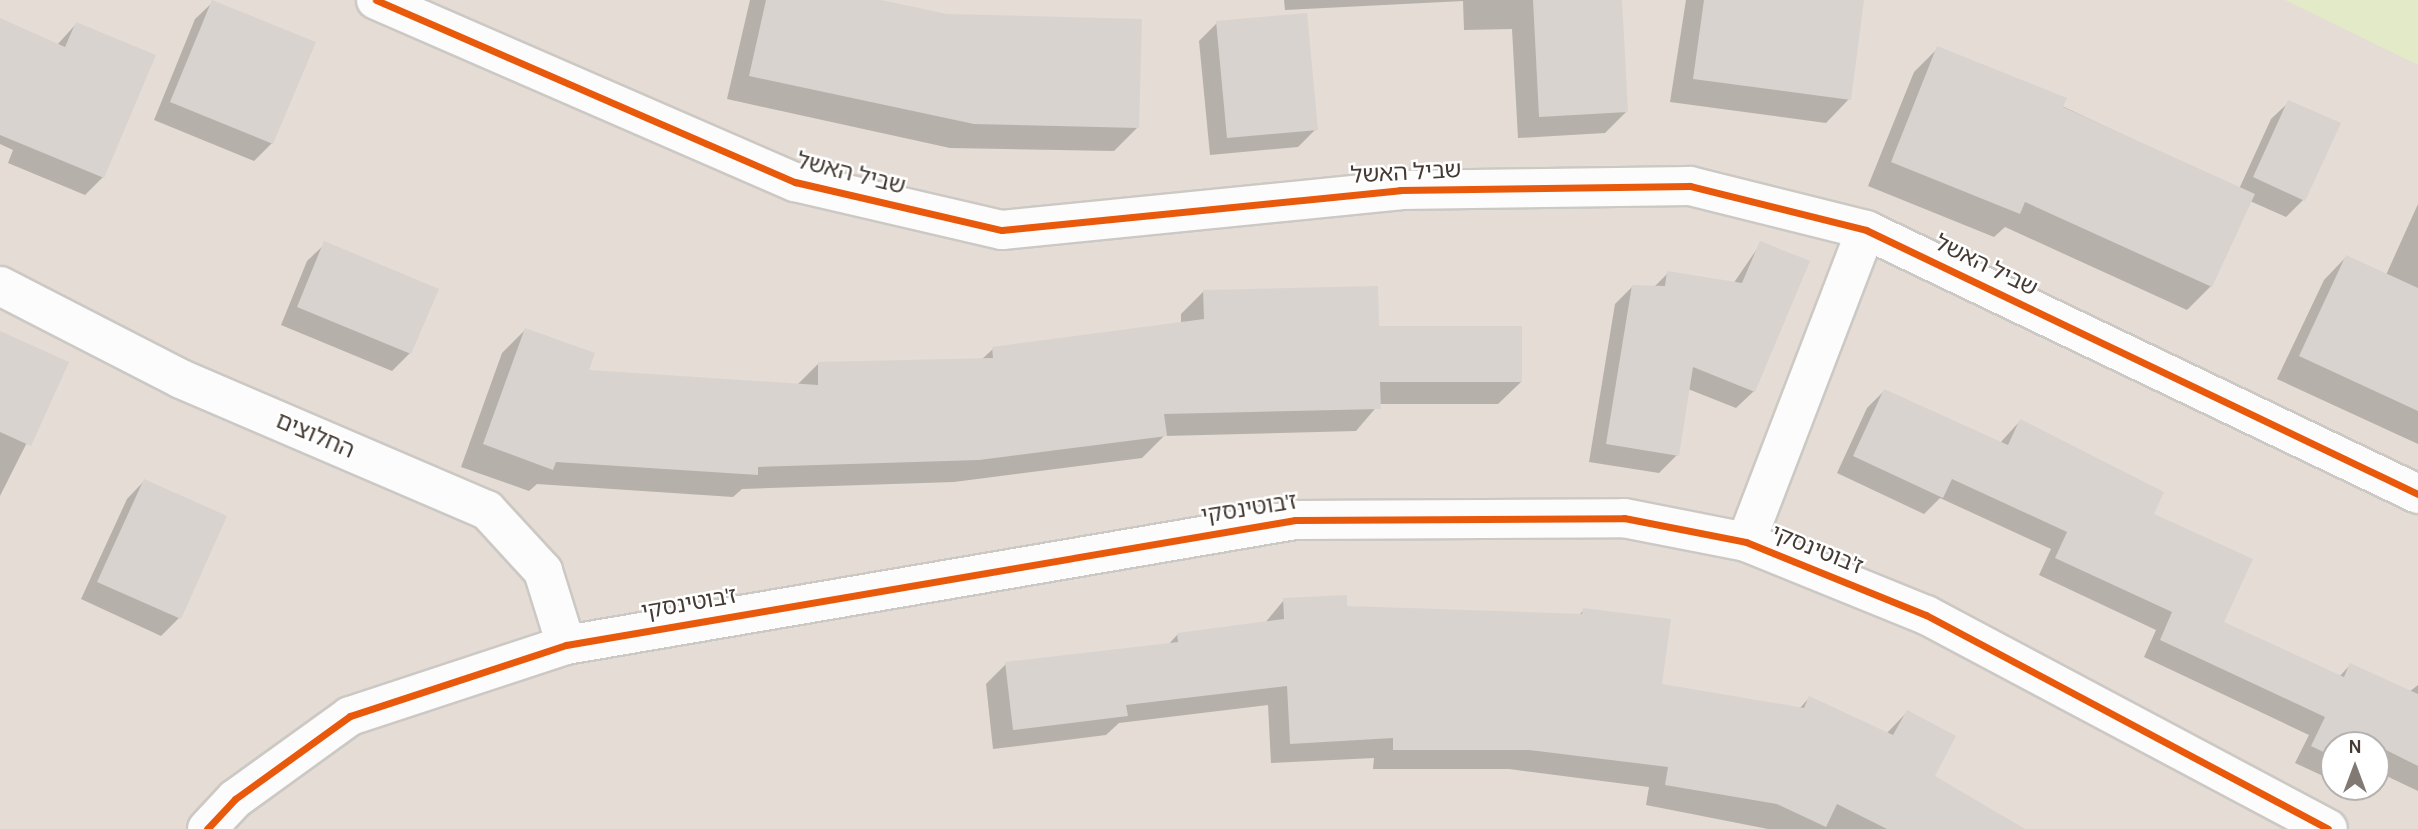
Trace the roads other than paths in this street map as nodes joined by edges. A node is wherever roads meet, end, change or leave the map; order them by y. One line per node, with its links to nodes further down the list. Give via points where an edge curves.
1 (376, 0): 2 (street, שביל האשל, via 795,182 1002,230 1400,190 1690,186)
2 (1866, 230): 4 (street, שביל האשל); 5 (street)
3 (0, 286): 6 (street, החלוצים, via 181,379 487,510 543,571)
4 (2418, 494)
5 (1746, 542): 6 (street, ז'בוטינסקי, via 1624,518 1295,520); 8 (street, ז'בוטינסקי, via 1926,615)
6 (566, 645): 7 (street, ז'בוטינסקי, via 350,716 235,799)
7 (207, 829)
8 (2328, 829)

